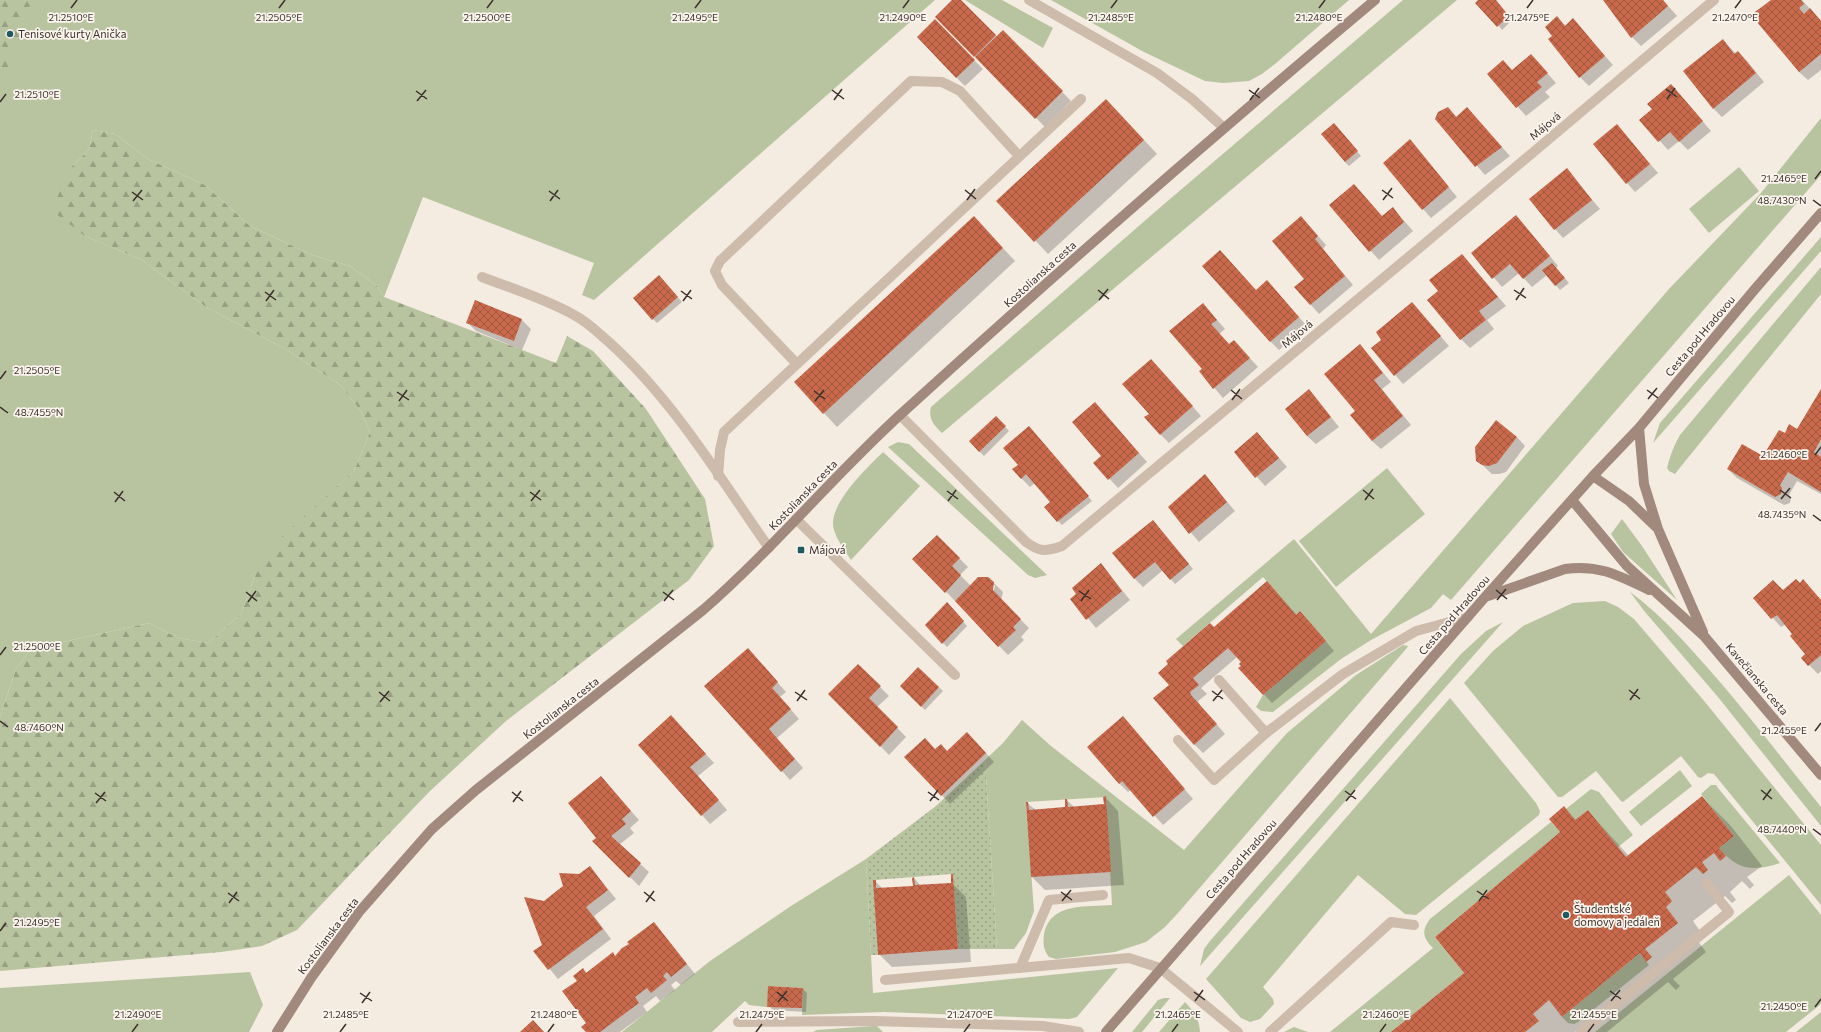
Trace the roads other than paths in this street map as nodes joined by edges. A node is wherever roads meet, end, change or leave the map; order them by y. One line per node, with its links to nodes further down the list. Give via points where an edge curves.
1 (1028, 0): 5 (street, via 1157,74 1192,99)
2 (1374, 0): 5 (street, Kostolianska cesta)
3 (1714, 0): 10 (street, Májová, via 1062,546 1038,550 1026,542)
4 (1081, 99): 6 (street)
5 (1223, 128): 10 (street, Kostolianska cesta)
6 (1019, 156): 9 (street); 9 (street, via 960,91 942,82 911,81 720,261 715,271 722,285)
7 (1821, 214): 11 (street, Cesta pod Hradovou)
8 (482, 277): 12 (street, via 553,305 587,324 628,360 667,403)
9 (796, 363): 12 (street, via 724,432)
10 (900, 415): 15 (street, Kostolianska cesta)
11 (1639, 428): 13 (street, Cesta pod Hradovou); 16 (street, Kavečianska cesta, via 1644,484)
12 (718, 476): 17 (street)
13 (1593, 476): 14 (street, Cesta pod Hradovou); 16 (street, Kavečianska cesta, via 1629,501)
14 (1572, 500): 18 (street, Kavečianska cesta, via 1627,566); 19 (street, Cesta pod Hradovou)
15 (796, 518): 17 (street, Kostolianska cesta); 22 (street)
16 (1658, 529): 21 (street, Kavečianska cesta)
17 (769, 548): 35 (street, Kostolianska cesta, via 703,610 476,790 432,829 359,912 311,978)
18 (1659, 595): 19 (street, Kavečianska cesta, via 1612,572 1578,567 1565,569); 21 (street, Kavečianska cesta)
19 (1486, 596): 20 (street, Cesta pod Hradovou)
20 (1468, 617): 24 (street, via 1416,631 1401,639 1343,674); 31 (street, Cesta pod Hradovou)
21 (1704, 636): 26 (street, Kavečianska cesta)
22 (955, 675)
23 (1219, 680): 24 (street)
24 (1266, 733): 25 (street, via 1214,780)
25 (1178, 740)
26 (1821, 775)
27 (1706, 883): 40 (street, via 1729,912)
28 (1103, 895): 30 (street, via 1049,900)
29 (1414, 925): 39 (street, via 1391,922)
30 (1020, 968): 31 (street, via 1130,958); 32 (street)
31 (1160, 968): 34 (street); 37 (street, Cesta pod Hradovou)
32 (885, 980)
33 (738, 1022): 36 (street, via 874,1021 1043,1026)
34 (1226, 1028): 38 (street)
35 (277, 1032)
36 (1079, 1032)
37 (1106, 1032)
38 (1238, 1032)
39 (1270, 1032)
40 (1581, 1032)

